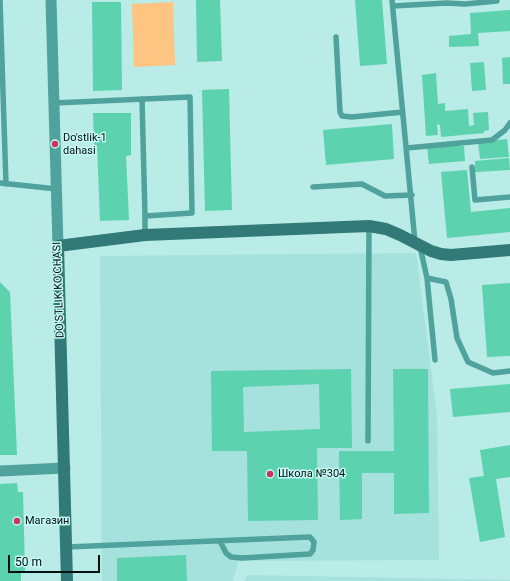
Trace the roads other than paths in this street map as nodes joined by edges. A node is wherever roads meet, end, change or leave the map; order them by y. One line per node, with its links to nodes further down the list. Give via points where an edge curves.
1 (0, 0): 13 (lane)
2 (52, 0): 8 (street, DO'STLIK KO'CHASI)
3 (452, 1): 4 (lane, via 465,4); 5 (lane)
4 (497, 1)
5 (393, 3): 9 (lane)
6 (336, 37): 9 (lane, via 342,116 352,118)
7 (142, 98): 8 (lane); 18 (lane); 18 (lane, via 190,97 192,213)
8 (54, 103): 15 (street, DO'STLIK KO'CHASI)
9 (403, 112): 11 (lane)
10 (510, 123): 11 (lane, via 492,140)
11 (407, 148): 16 (lane)
12 (472, 167): 17 (lane, via 475,200)
13 (3, 184): 15 (lane)
14 (313, 187): 16 (lane, via 362,184 384,196)
15 (57, 189): 22 (street, DO'STLIK KO'CHASI)
16 (412, 195): 21 (lane)
17 (510, 197)
18 (145, 216): 20 (lane)
19 (369, 226): 20 (street); 21 (street, via 386,229); 27 (lane)
20 (145, 235): 22 (street)
21 (415, 242): 23 (street, via 434,252 451,255); 24 (lane, via 421,251)
22 (58, 246): 28 (street, DO'STLIK KO'CHASI)
23 (510, 250)
24 (427, 278): 25 (lane); 26 (lane, via 446,282 457,338 468,362 493,373)
25 (435, 360)
26 (510, 371)
27 (368, 441)
28 (64, 468): 29 (street); 31 (street, DO'STLIK KO'CHASI)
29 (0, 471)
30 (220, 541): 30 (lane, via 310,537 314,542 310,554 242,558 226,553); 31 (lane)
31 (67, 547): 32 (street, DO'STLIK KO'CHASI)
32 (67, 581)

